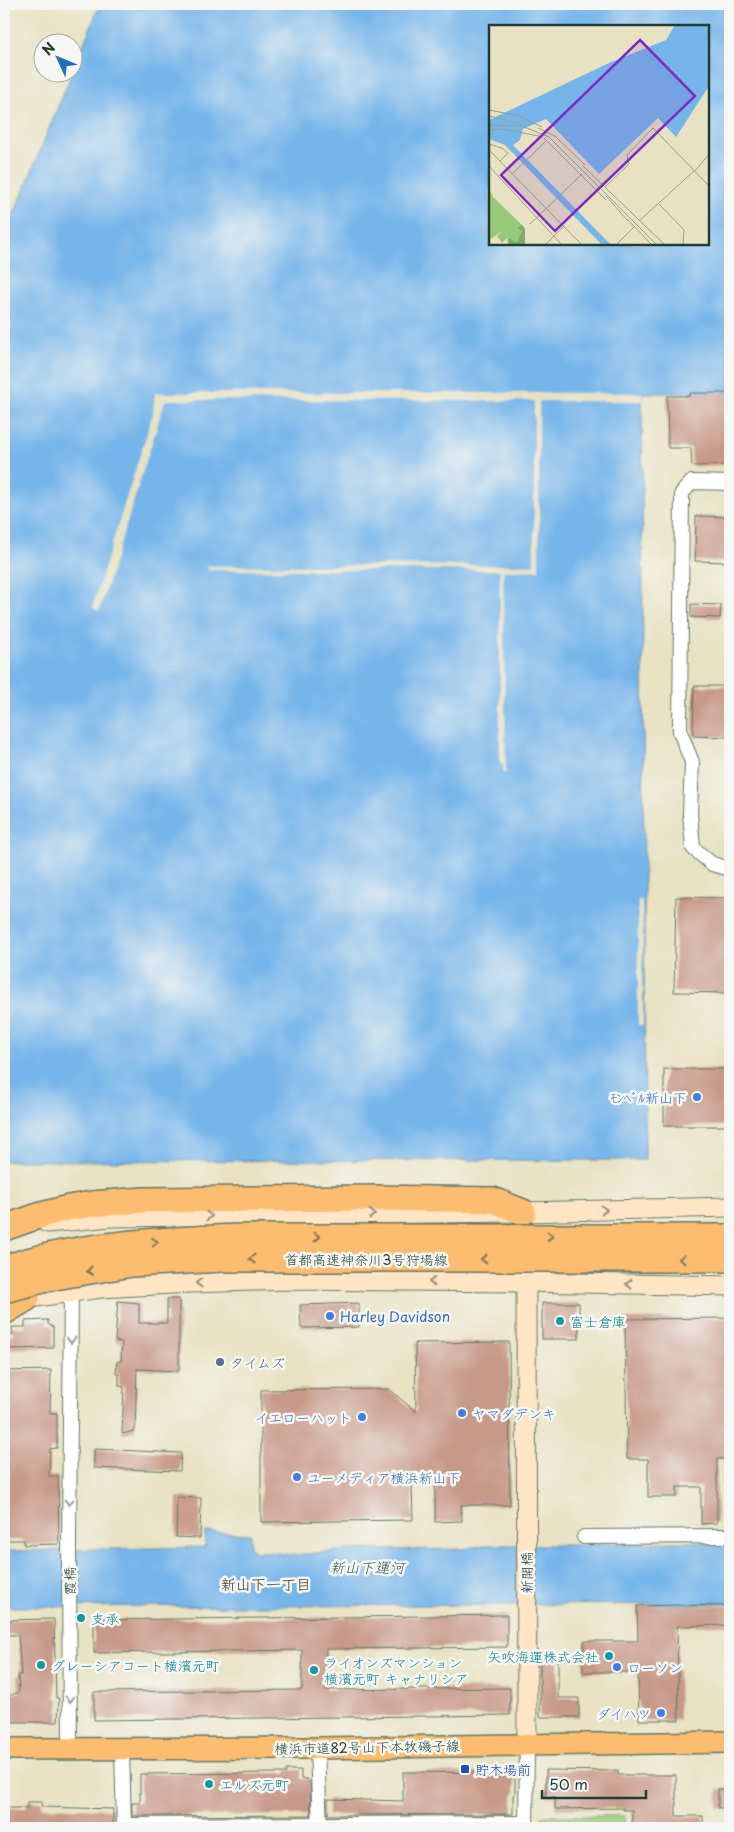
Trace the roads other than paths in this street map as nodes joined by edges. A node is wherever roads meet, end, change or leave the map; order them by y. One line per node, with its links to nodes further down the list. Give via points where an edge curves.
1 (730, 483): 2 (street, via 692,482 682,493 680,732 692,762 690,813 693,848 712,864)
2 (730, 870)
3 (730, 1207): 4 (street, one-way to 3)
4 (523, 1212): 5 (street, one-way to 4, via 110,1217); 5 (highway, via 493,1200 376,1198 127,1202 68,1208); 9 (street)
5 (4, 1229)
6 (730, 1237): 8 (highway, 首都高速神奈川3号狩場線, one-way to 6, bridge, via 60,1254 118,1245 231,1237)
7 (730, 1259): 11 (highway, 首都高速神奈川3号狩場線, one-way to 11, bridge, via 223,1259 132,1264 55,1277)
8 (4, 1268)
9 (526, 1282): 10 (street, one-way to 9); 12 (street, one-way to 12, via 287,1280); 18 (street, 新開橋)
10 (730, 1286)
11 (4, 1290)
12 (71, 1291): 13 (street); 21 (street, 霞橋, one-way to 21)
13 (16, 1300): 14 (highway)
14 (4, 1312)
15 (730, 1536): 16 (street)
16 (584, 1537)
17 (730, 1742): 18 (main road, 横浜市道82号山下本牧磯子線)
18 (527, 1744): 19 (main road, 横浜市道82号山下本牧磯子線); 24 (street)
19 (317, 1748): 22 (main road, 横浜市道82号山下本牧磯子線); 23 (street)
20 (4, 1749): 21 (main road, 横浜市道82号山下本牧磯子線)
21 (70, 1749): 22 (main road, 横浜市道82号山下本牧磯子線)
22 (122, 1749): 25 (street)
23 (320, 1826): 24 (street); 25 (street)
24 (526, 1826)
25 (124, 1827)

